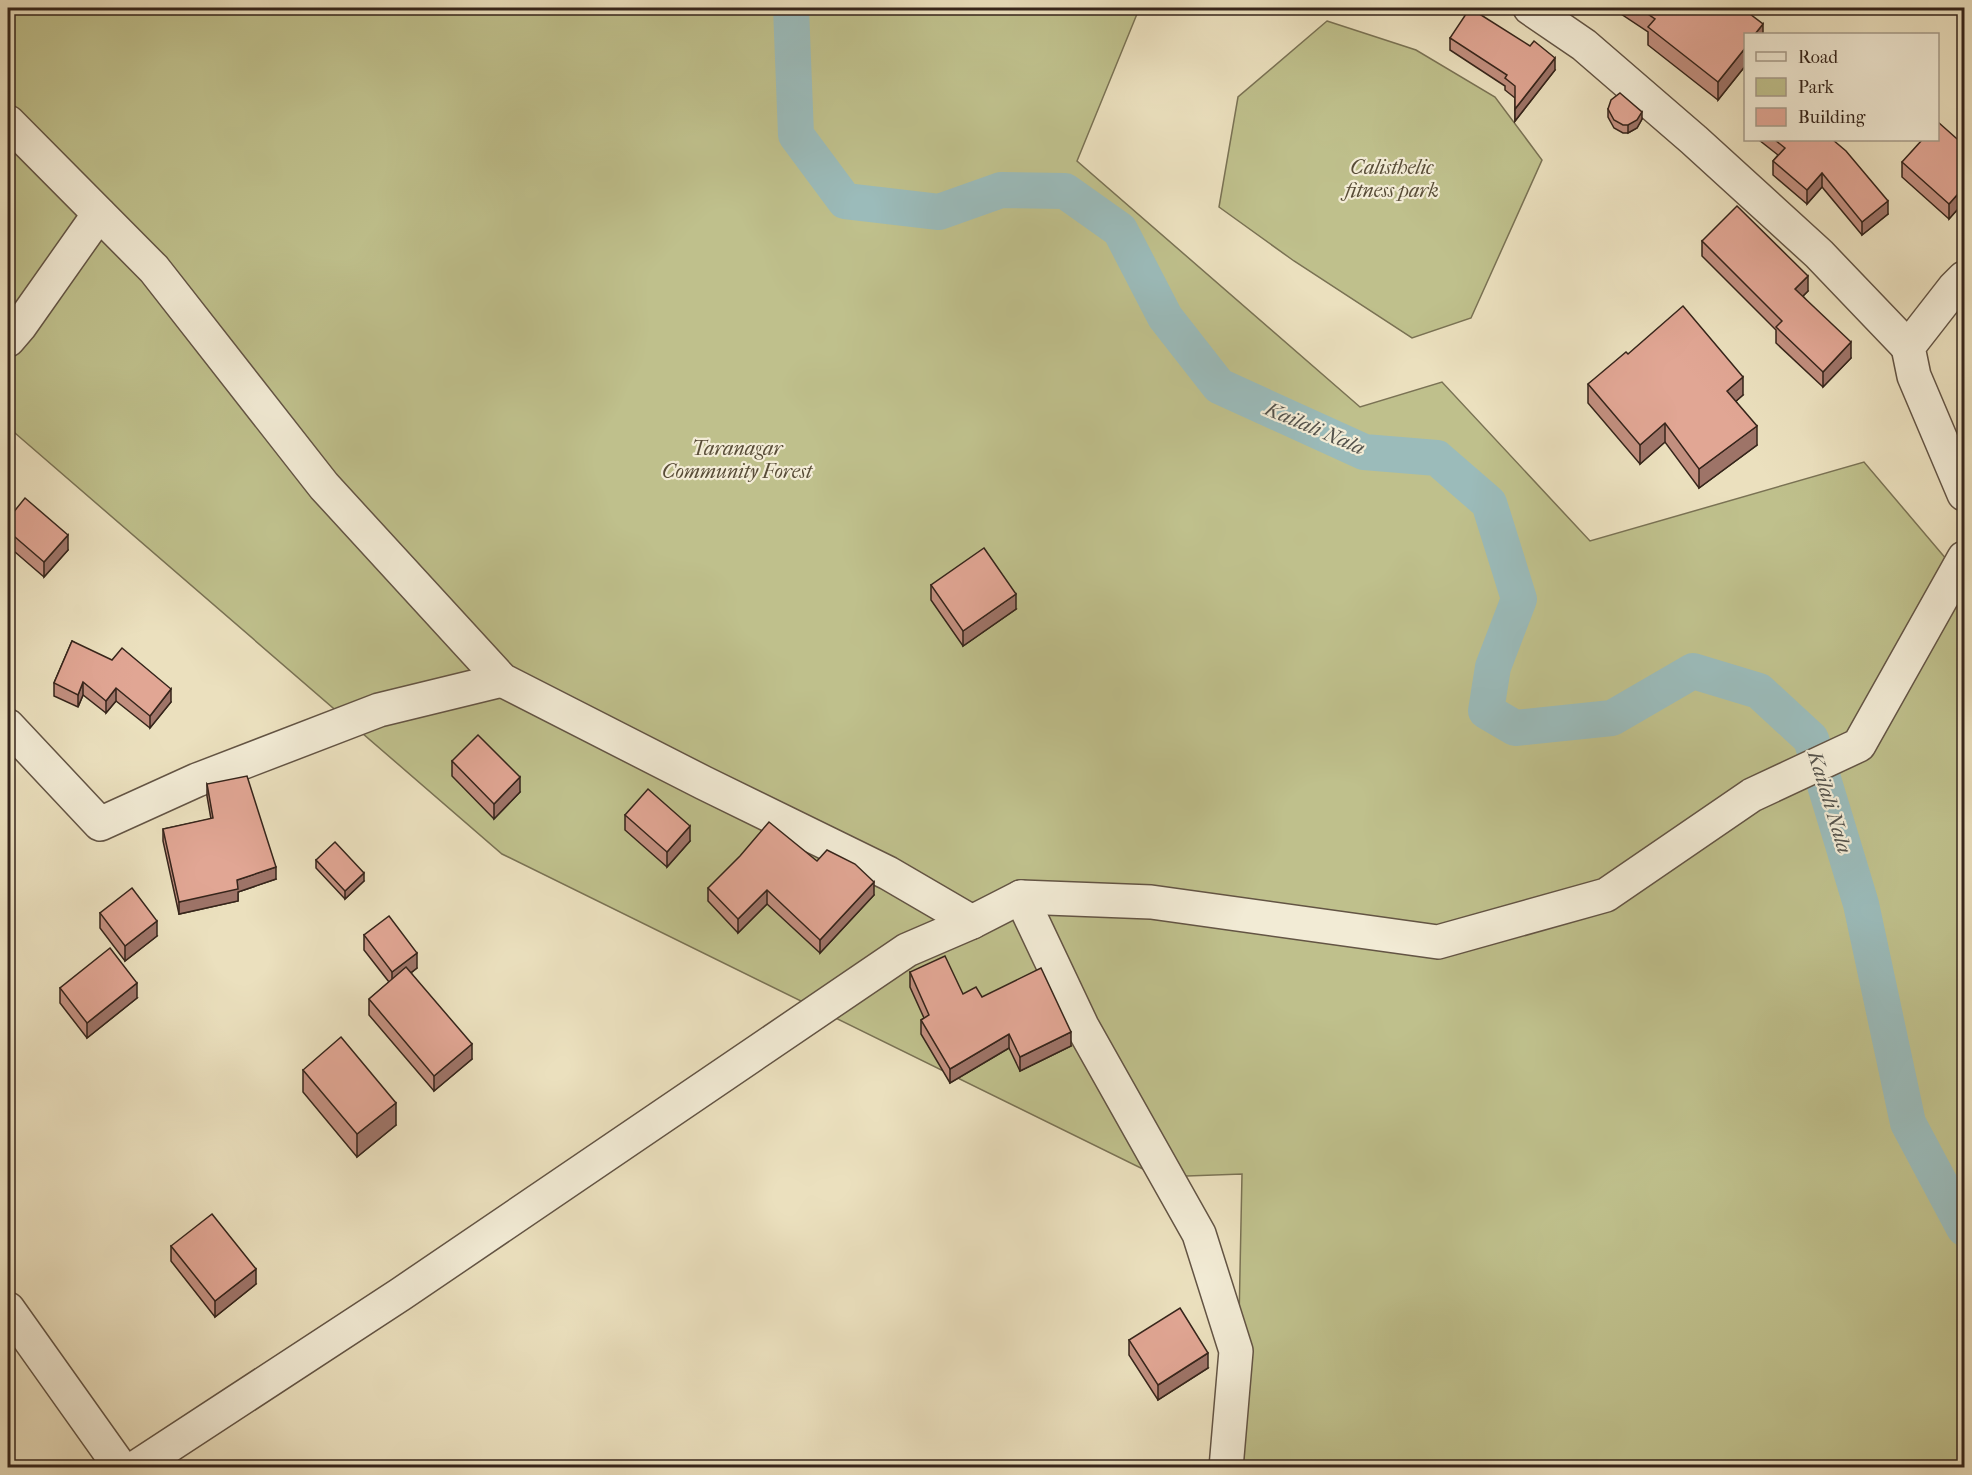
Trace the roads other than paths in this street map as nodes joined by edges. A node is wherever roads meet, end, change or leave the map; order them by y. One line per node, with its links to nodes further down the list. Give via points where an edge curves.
1 (1530, 8): 6 (street, via 1584,45 1694,140 1819,254)
2 (8, 122): 3 (street)
3 (99, 214): 5 (street); 9 (street, via 154,269 324,486)
4 (1965, 278): 6 (street)
5 (8, 340)
6 (1908, 347): 7 (street, via 1914,376)
7 (1965, 494)
8 (1965, 558): 11 (street, via 1859,745 1752,795 1606,895 1438,942 1151,902)
9 (502, 680): 10 (street, via 380,710 196,780 100,824); 12 (street, via 888,873)
10 (8, 726)
11 (1021, 897): 12 (street); 16 (street, via 1082,1026 1199,1234 1236,1351)
12 (972, 922): 15 (street, via 907,950 401,1294)
13 (8, 1309): 14 (street)
14 (121, 1467)
15 (135, 1467)
16 (1226, 1467)

